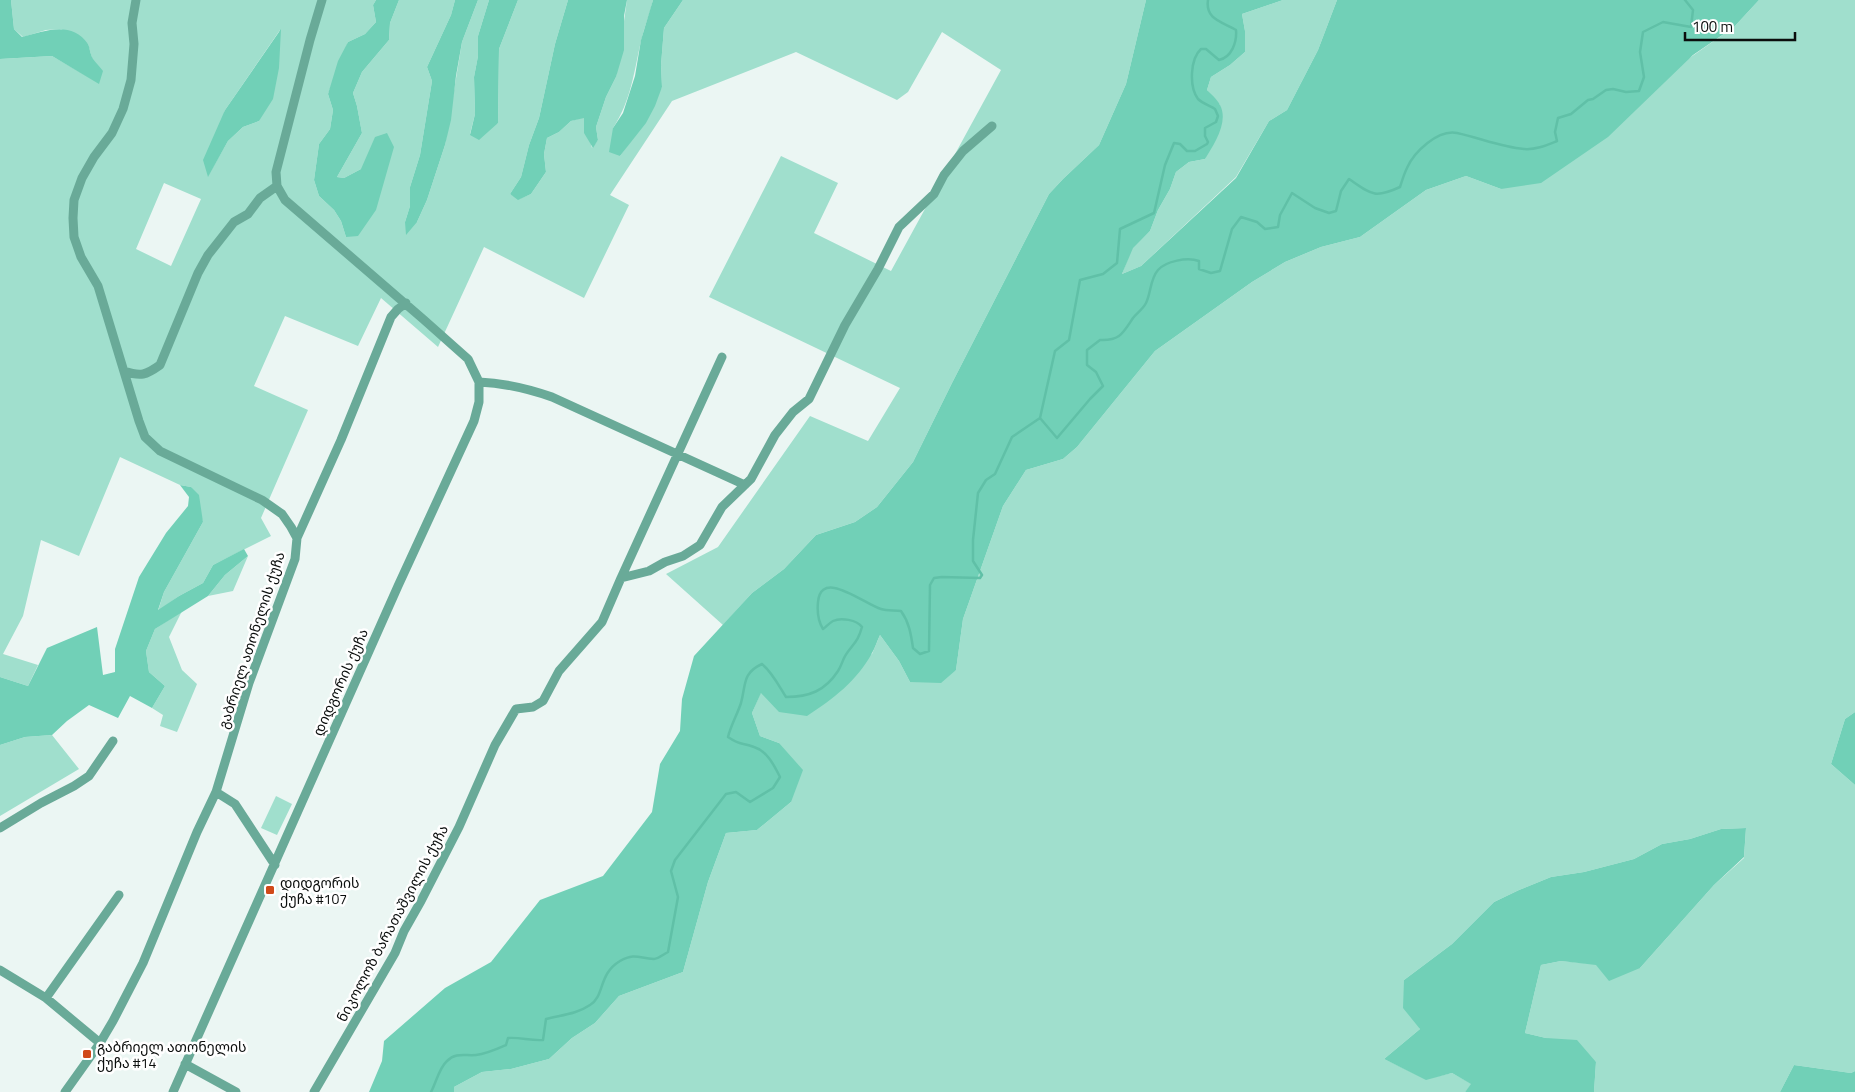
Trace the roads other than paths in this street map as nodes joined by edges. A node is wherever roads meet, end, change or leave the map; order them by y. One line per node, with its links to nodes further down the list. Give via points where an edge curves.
1 (136, 0): 7 (street, გაბრიელ ათონელის ქუჩა, via 132,23 131,80 123,109 112,133 82,178 74,200 73,218 74,237 81,257 98,286)
2 (322, 0): 4 (street, via 276,172)
3 (992, 126): 10 (street, via 963,151 934,194 899,227 809,399 793,412 775,435)
4 (277, 186): 5 (street, დიდგორის ქუჩა, via 285,200); 7 (street, via 260,198 248,214 234,222 208,256 160,365 137,375)
5 (406, 303): 8 (street, დიდგორის ქუჩა, via 468,359); 11 (street, via 391,316 342,440)
6 (722, 357): 9 (street, ნიკოლოზ ბარათაშვილის ქუჩა)
7 (124, 371): 11 (street, გაბრიელ ათონელის ქუჩა, via 145,437 160,451 262,500 282,514)
8 (479, 382): 9 (street, via 537,392); 16 (street, დიდგორის ქუჩა, via 479,402 474,421)
9 (677, 454): 10 (street); 12 (street, ნიკოლოზ ბარათაშვილის ქუჩა)
10 (745, 485): 12 (street, via 722,507 700,545 649,571)
11 (297, 538): 14 (street, გაბრიელ ათონელის ქუჩა, via 295,559 249,683)
12 (621, 578): 25 (street, ნიკოლოზ ბარათაშვილის ქუჩა, via 602,622 560,671 543,701 533,707 516,709 495,745 476,791 395,953)
13 (113, 741): 15 (street, via 89,776)
14 (216, 792): 16 (street, via 235,804); 20 (street, გაბრიელ ათონელის ქუჩა, via 143,963)
15 (0, 828)
16 (275, 865): 21 (street, დიდგორის ქუჩა)
17 (119, 895): 19 (street)
18 (0, 970): 19 (street)
19 (46, 998): 20 (street)
20 (100, 1043): 22 (street, გაბრიელ ათონელის ქუჩა)
21 (185, 1064): 23 (street, დიდგორის ქუჩა); 24 (street)
22 (65, 1092)
23 (173, 1092)
24 (236, 1092)
25 (314, 1092)

